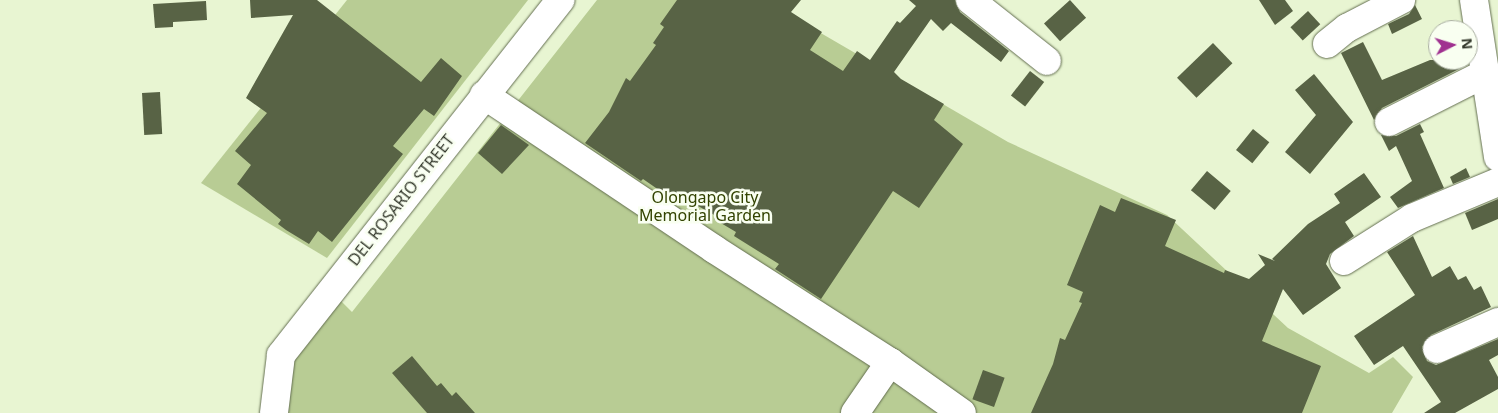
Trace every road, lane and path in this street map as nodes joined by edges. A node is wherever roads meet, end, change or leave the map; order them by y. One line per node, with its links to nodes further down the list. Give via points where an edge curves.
1 (560, 0): 8 (street, DEL ROSARIO STREET)
2 (1401, 0): 5 (street, via 1347,28)
3 (1474, 0): 7 (street)
4 (975, 1): 6 (street)
5 (1326, 44)
6 (1047, 61)
7 (1486, 73): 9 (street); 10 (street)
8 (484, 95): 15 (street); 16 (street, DEL ROSARIO STREET, via 280,355)
9 (1389, 122)
10 (1498, 157)
11 (1498, 182): 12 (street, via 1412,218)
12 (1344, 261)
13 (1498, 322): 14 (street)
14 (1437, 349)
15 (890, 362): 17 (street); 18 (street)
16 (274, 413)
17 (855, 413)
18 (962, 413)

